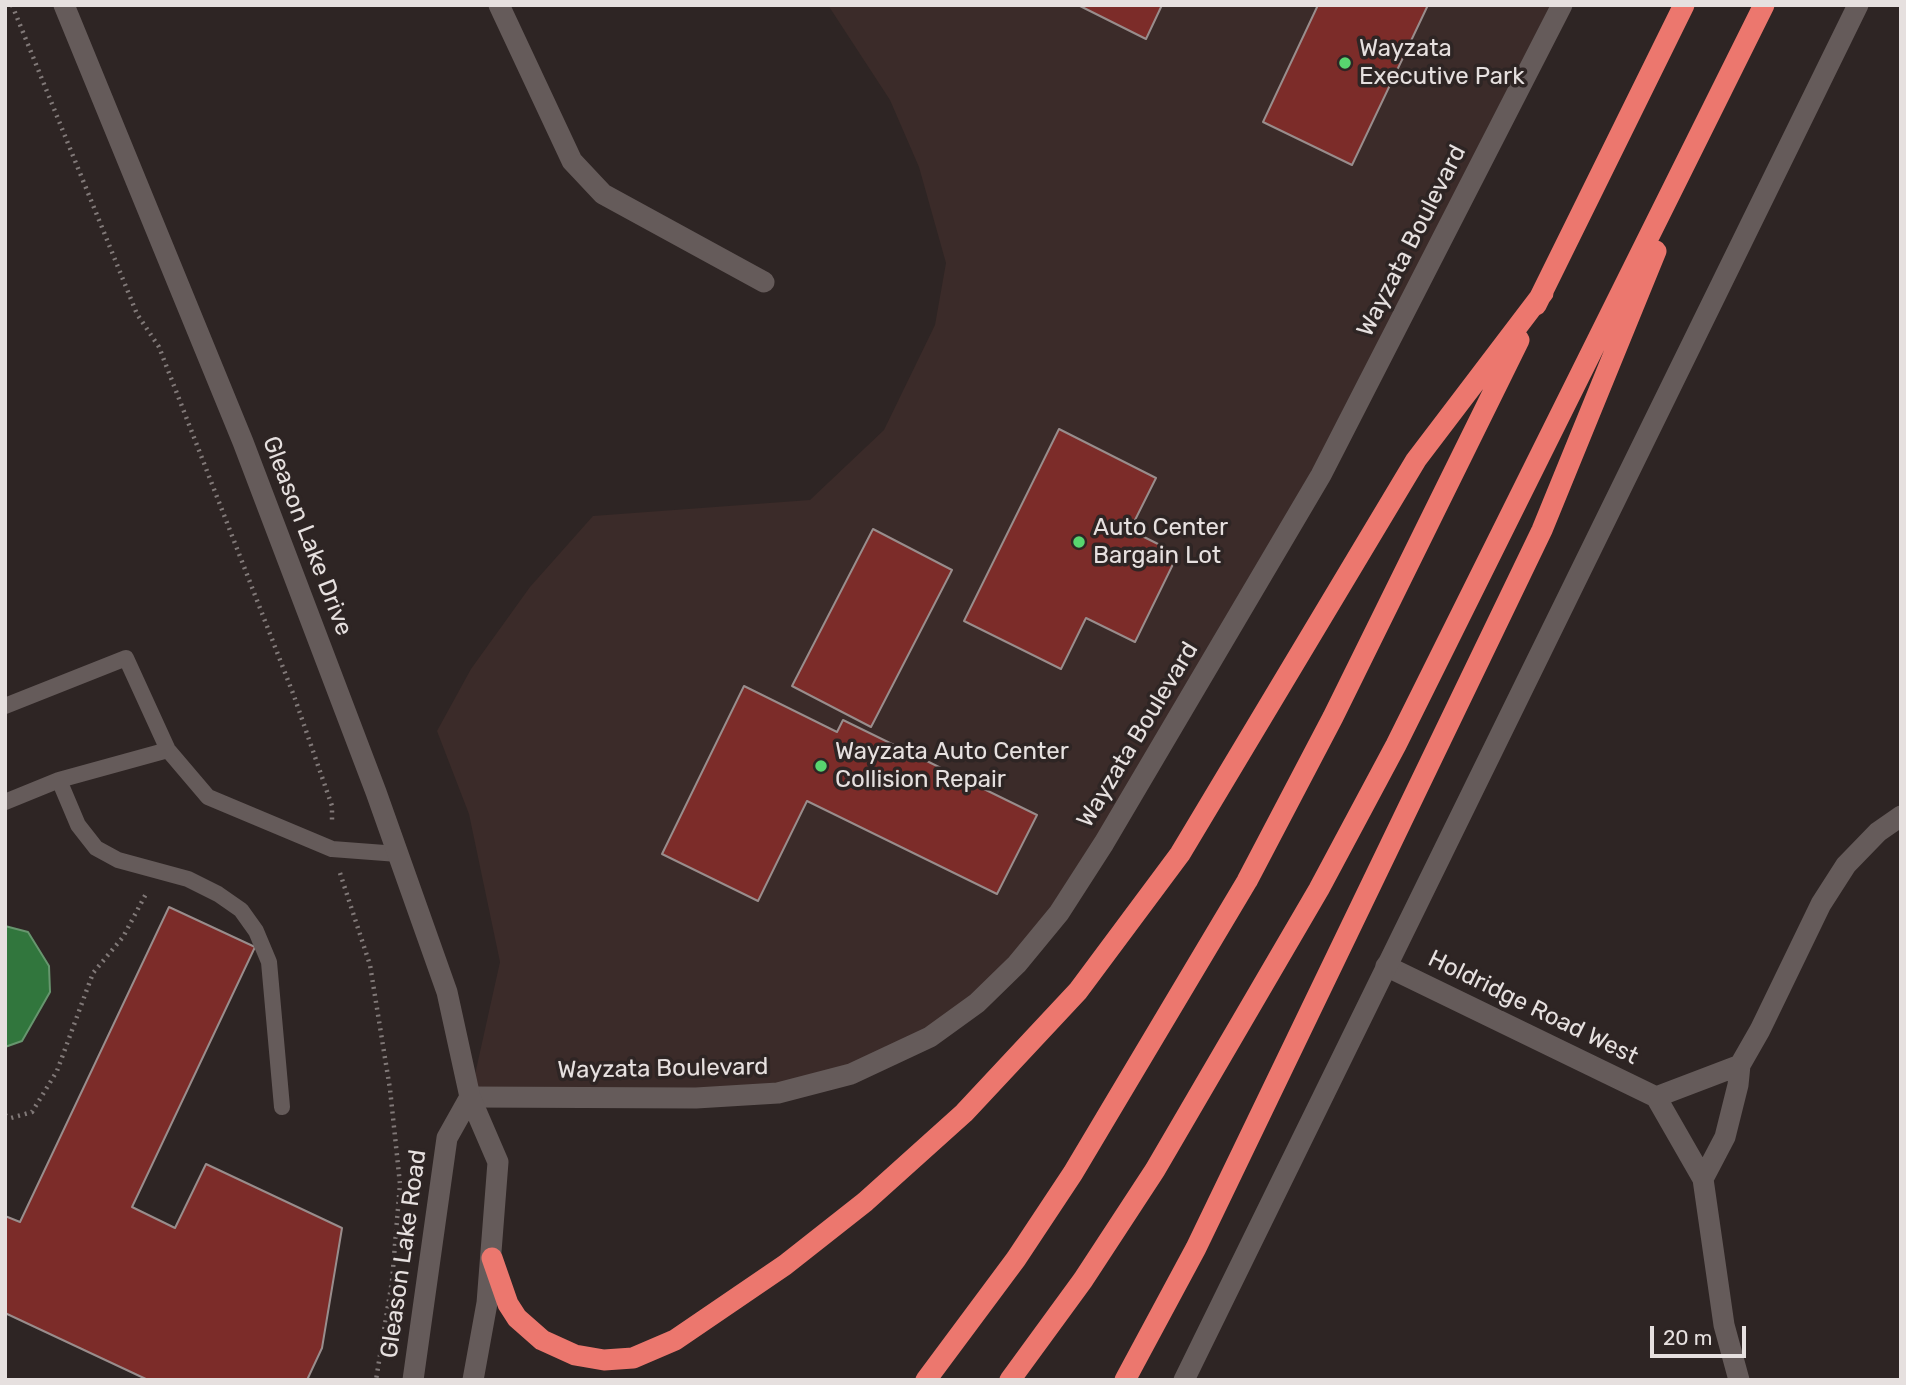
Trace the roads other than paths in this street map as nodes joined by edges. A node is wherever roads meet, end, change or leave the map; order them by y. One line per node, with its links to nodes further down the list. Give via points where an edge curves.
1 (64, 5): 15 (street, Gleason Lake Drive, via 243,442)
2 (499, 5): 8 (street, via 572,162 603,194)
3 (1562, 5): 18 (street, Wayzata Boulevard, via 1321,475 1104,843 1059,913 1017,964 977,1003 930,1037 851,1074 778,1093 695,1098)
4 (1684, 5): 9 (highway)
5 (1764, 5): 7 (highway)
6 (1858, 5): 16 (street)
7 (1718, 97): 26 (highway, via 1319,889 1155,1170); 27 (highway, via 1542,530 1196,1248)
8 (764, 282)
9 (1543, 292): 22 (highway, via 1416,460 1180,854 1078,990 964,1113 865,1202 785,1265 675,1340 634,1358 604,1360 575,1355 542,1340 508,1304); 25 (highway, via 1247,881 1073,1173)
10 (5, 706): 11 (lane, via 126,658)
11 (168, 750): 12 (lane); 15 (lane, via 208,797 332,849)
12 (59, 780): 13 (lane); 20 (lane, via 78,825 96,848 218,894 241,910 256,931 269,962)
13 (5, 802)
14 (1901, 816): 17 (street, via 1846,865)
15 (398, 854): 18 (street, Gleason Lake Drive, via 447,992)
16 (1387, 966): 19 (street, Holdridge Road West); 28 (street)
17 (1740, 1065): 19 (street, Holdridge Road West); 21 (street, via 1725,1137)
18 (470, 1097): 22 (street, via 498,1161); 23 (street, Gleason Lake Road, via 447,1138)
19 (1656, 1097): 21 (street, Holdridge Road West)
20 (282, 1107)
21 (1703, 1179): 29 (street, via 1724,1325)
22 (492, 1258): 24 (street)
23 (413, 1380)
24 (473, 1380)
25 (926, 1380)
26 (1010, 1380)
27 (1125, 1380)
28 (1184, 1380)
29 (1739, 1380)

